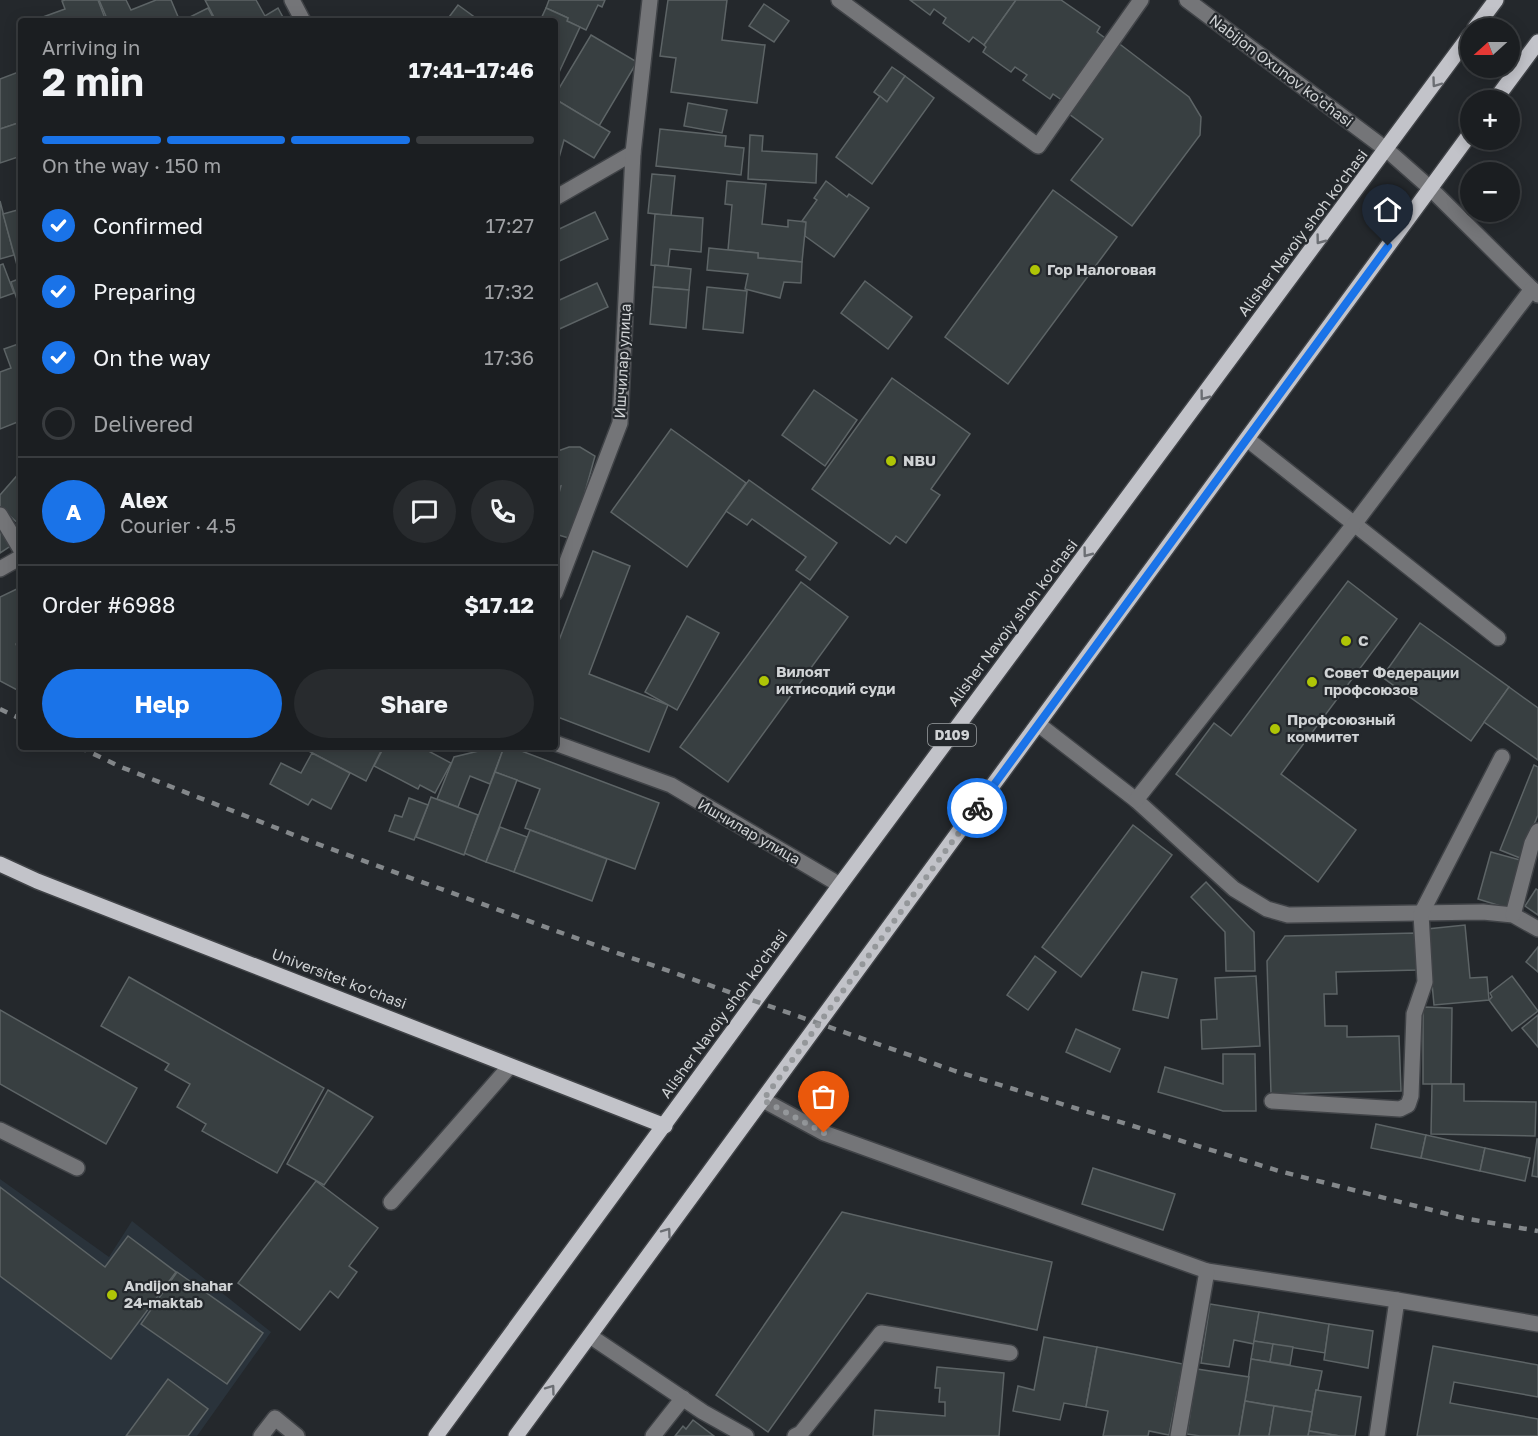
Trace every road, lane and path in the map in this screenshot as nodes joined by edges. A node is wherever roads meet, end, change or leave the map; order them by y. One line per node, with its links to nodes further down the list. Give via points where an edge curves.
1 (292, 0): 7 (street)
2 (650, 0): 14 (street, Ишчилар улица)
3 (839, 0): 4 (street, via 1038,146)
4 (1141, 0)
5 (1187, 0): 13 (street, Nabijon Oxunov ko'chasi)
6 (1496, 0): 8 (main road)
7 (301, 18)
8 (1482, 18)
9 (1538, 42): 11 (main road)
10 (1460, 49): 13 (main road, Alisher Navoiy shoh ko'chasi / D109, one-way to 13)
11 (1502, 90)
12 (1460, 148): 15 (main road)
13 (1387, 150): 15 (street, Nabijon Oxunov ko'chasi); 32 (main road, Alisher Navoiy shoh ko'chasi / D109, one-way to 32)
14 (633, 153): 16 (street); 24 (street, Ишчилар улица, via 620,423)
15 (1430, 188): 17 (street, Nabijon Oxunov ko'chasi); 18 (main road)
16 (558, 196)
17 (1535, 292): 20 (street)
18 (1247, 439): 20 (street); 26 (main road)
19 (0, 515): 21 (street)
20 (1355, 523): 25 (street); 29 (street)
21 (18, 545)
22 (18, 559): 23 (street)
23 (0, 568)
24 (558, 585)
25 (1498, 638)
26 (1038, 724): 29 (street); 37 (main road)
27 (558, 743): 32 (street, Ишчилар улица, via 670,785)
28 (1502, 756): 33 (street)
29 (1136, 800): 33 (street, via 1234,889 1267,909 1288,915)
30 (1538, 831): 34 (street)
31 (0, 864): 36 (main road, Universitet kо‘chasi)
32 (840, 885): 39 (main road, Alisher Navoiy shoh ko'chasi / D109)
33 (1421, 914): 34 (street); 38 (street, via 1425,982 1414,1014 1408,1105 1400,1109)
34 (1513, 915): 35 (street)
35 (1538, 929)
36 (510, 1066): 39 (main road, Universitet kо‘chasi); 42 (street)
37 (763, 1100): 43 (street, via 824,1133); 46 (main road, one-way to 37)
38 (1272, 1101)
39 (665, 1126): 52 (main road, Alisher Navoiy shoh ko'chasi / D109)
40 (0, 1130): 41 (street)
41 (76, 1167)
42 (391, 1202)
43 (1206, 1271): 44 (street); 56 (street)
44 (1397, 1300): 45 (street); 57 (street)
45 (1538, 1324)
46 (590, 1336): 48 (street); 53 (main road, one-way to 46)
47 (1010, 1353): 49 (street, via 881,1333)
48 (683, 1398): 54 (street); 55 (street)
49 (800, 1435)
50 (261, 1436): 51 (street, via 275,1418)
51 (297, 1436)
52 (435, 1436)
53 (516, 1436)
54 (653, 1436)
55 (746, 1436)
56 (1178, 1436)
57 (1377, 1436)

